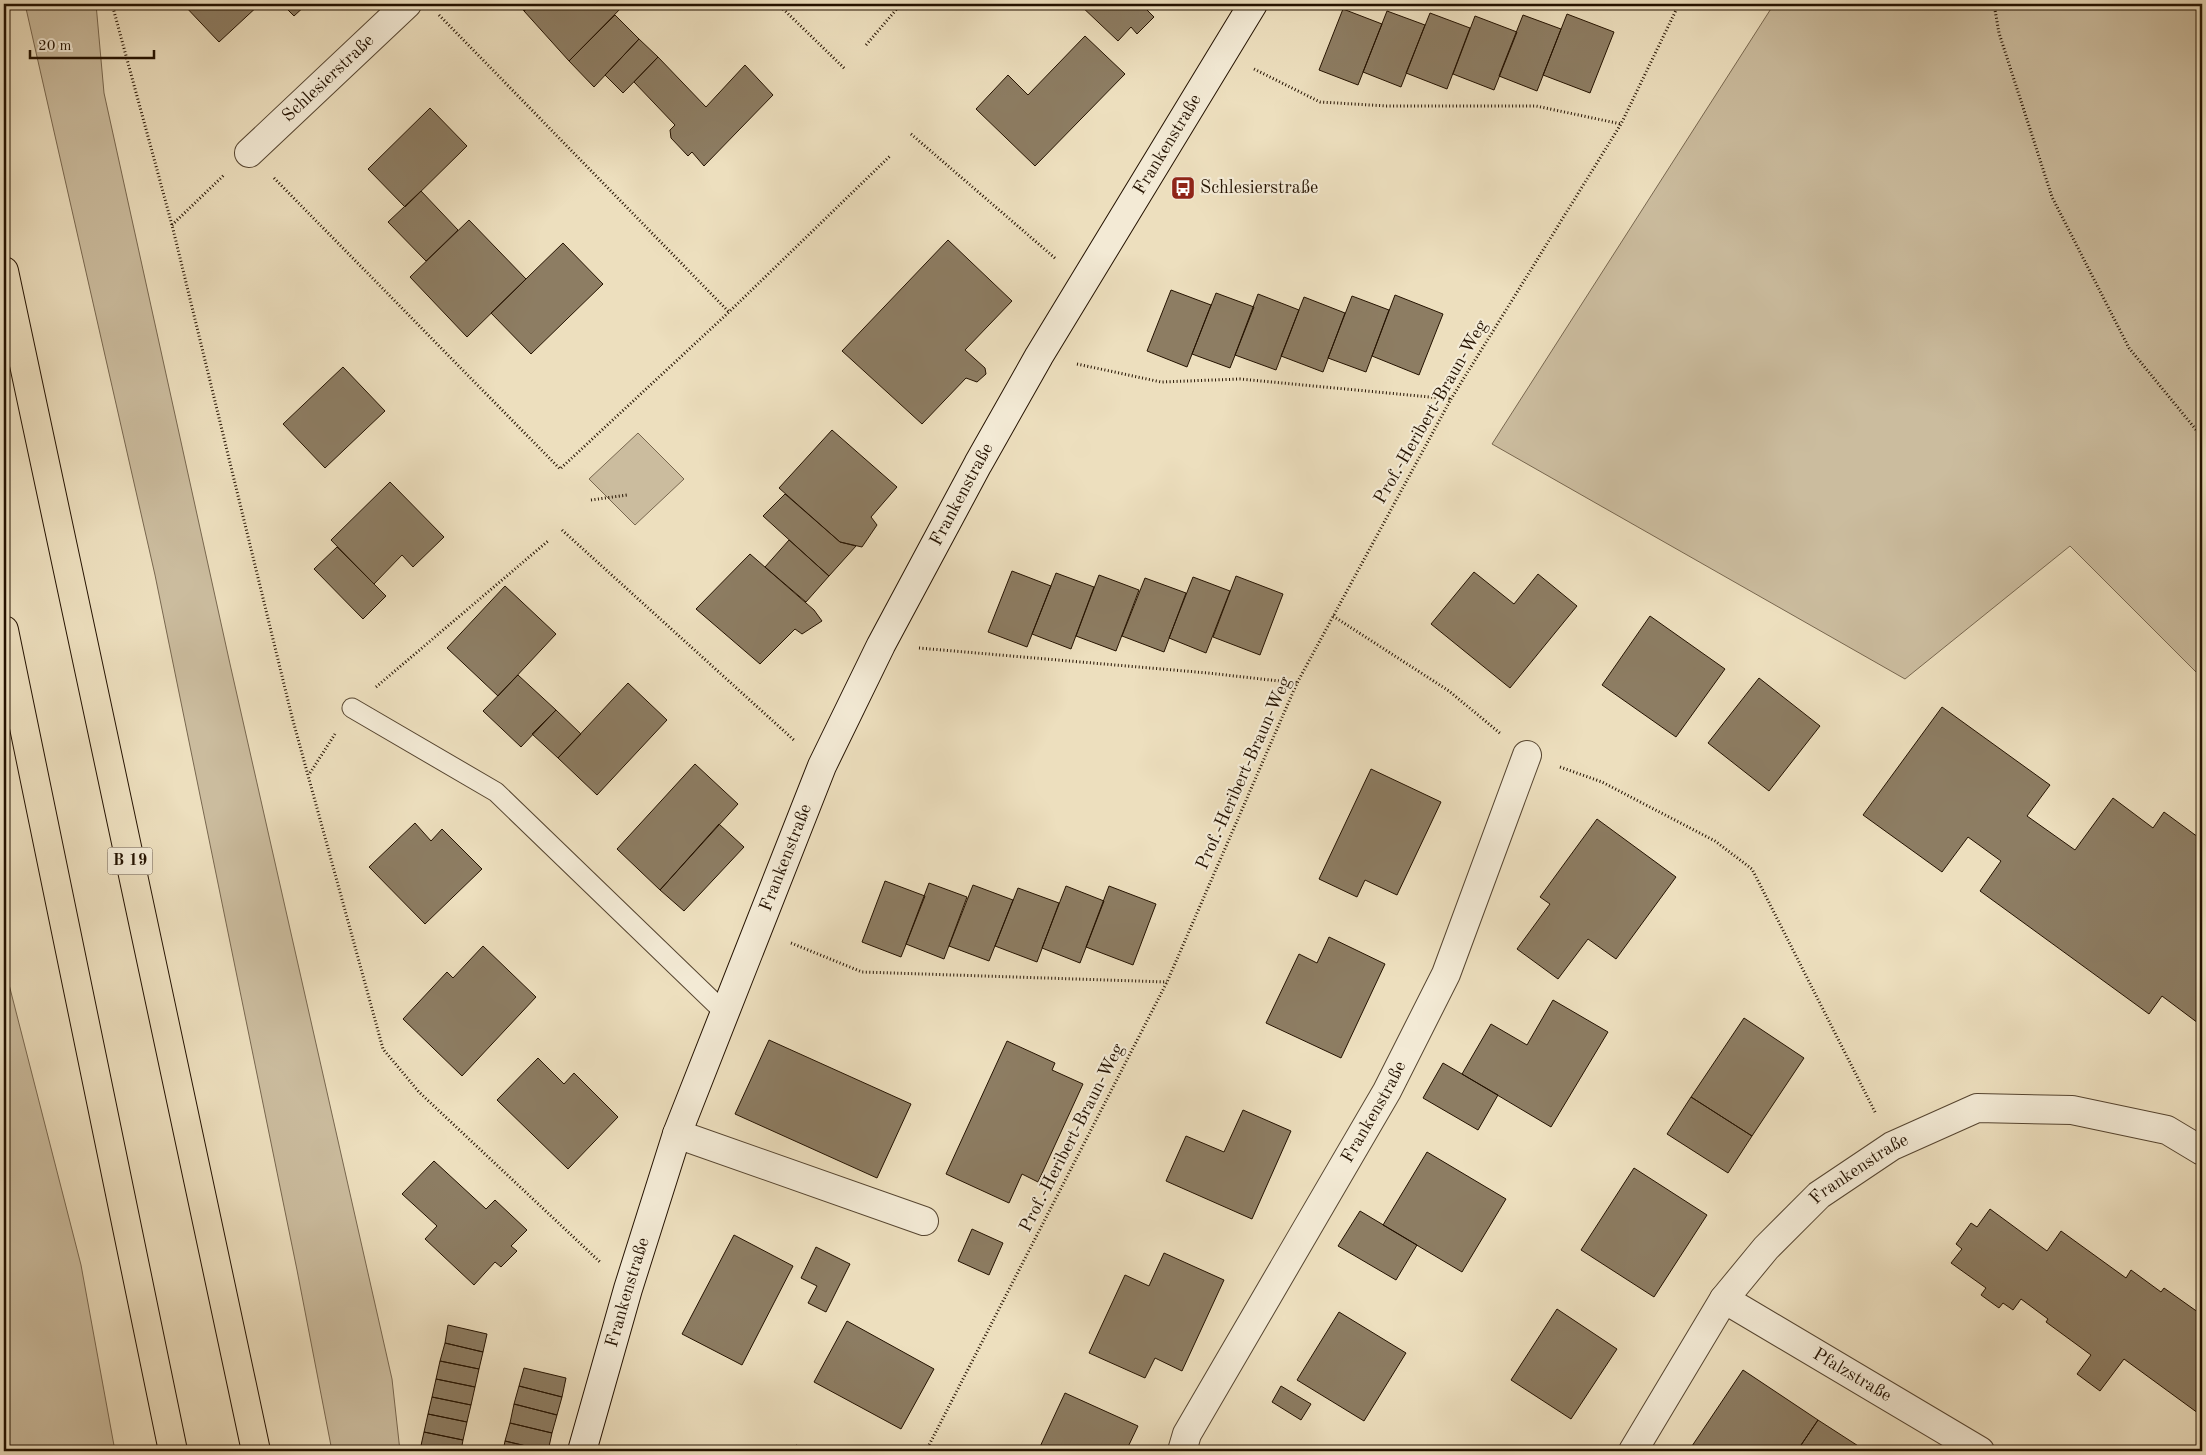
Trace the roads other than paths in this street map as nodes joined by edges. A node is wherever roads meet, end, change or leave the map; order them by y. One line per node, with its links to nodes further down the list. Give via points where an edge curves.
1 (407, 4): 3 (street, Schlesierstraße)
2 (1253, 4): 8 (street, Frankenstraße, via 1039,356 881,645 822,766)
3 (249, 153)
4 (4, 271): 14 (highway, B 19)
5 (4, 630): 13 (highway)
6 (352, 708): 8 (lane, via 496,792)
7 (1527, 755): 16 (street, Frankenstraße, via 1446,974 1387,1091 1187,1434)
8 (724, 1012): 9 (street, Frankenstraße)
9 (677, 1134): 11 (street); 15 (street, Frankenstraße)
10 (2202, 1151): 12 (street, Frankenstraße, via 2167,1130 2072,1110 1976,1108 1892,1146 1820,1195 1766,1248)
11 (924, 1221)
12 (1724, 1299): 17 (street, Frankenstraße); 18 (street, Pfalzstraße)
13 (173, 1451)
14 (256, 1451)
15 (582, 1451)
16 (1182, 1451)
17 (1633, 1451)
18 (1980, 1451)

